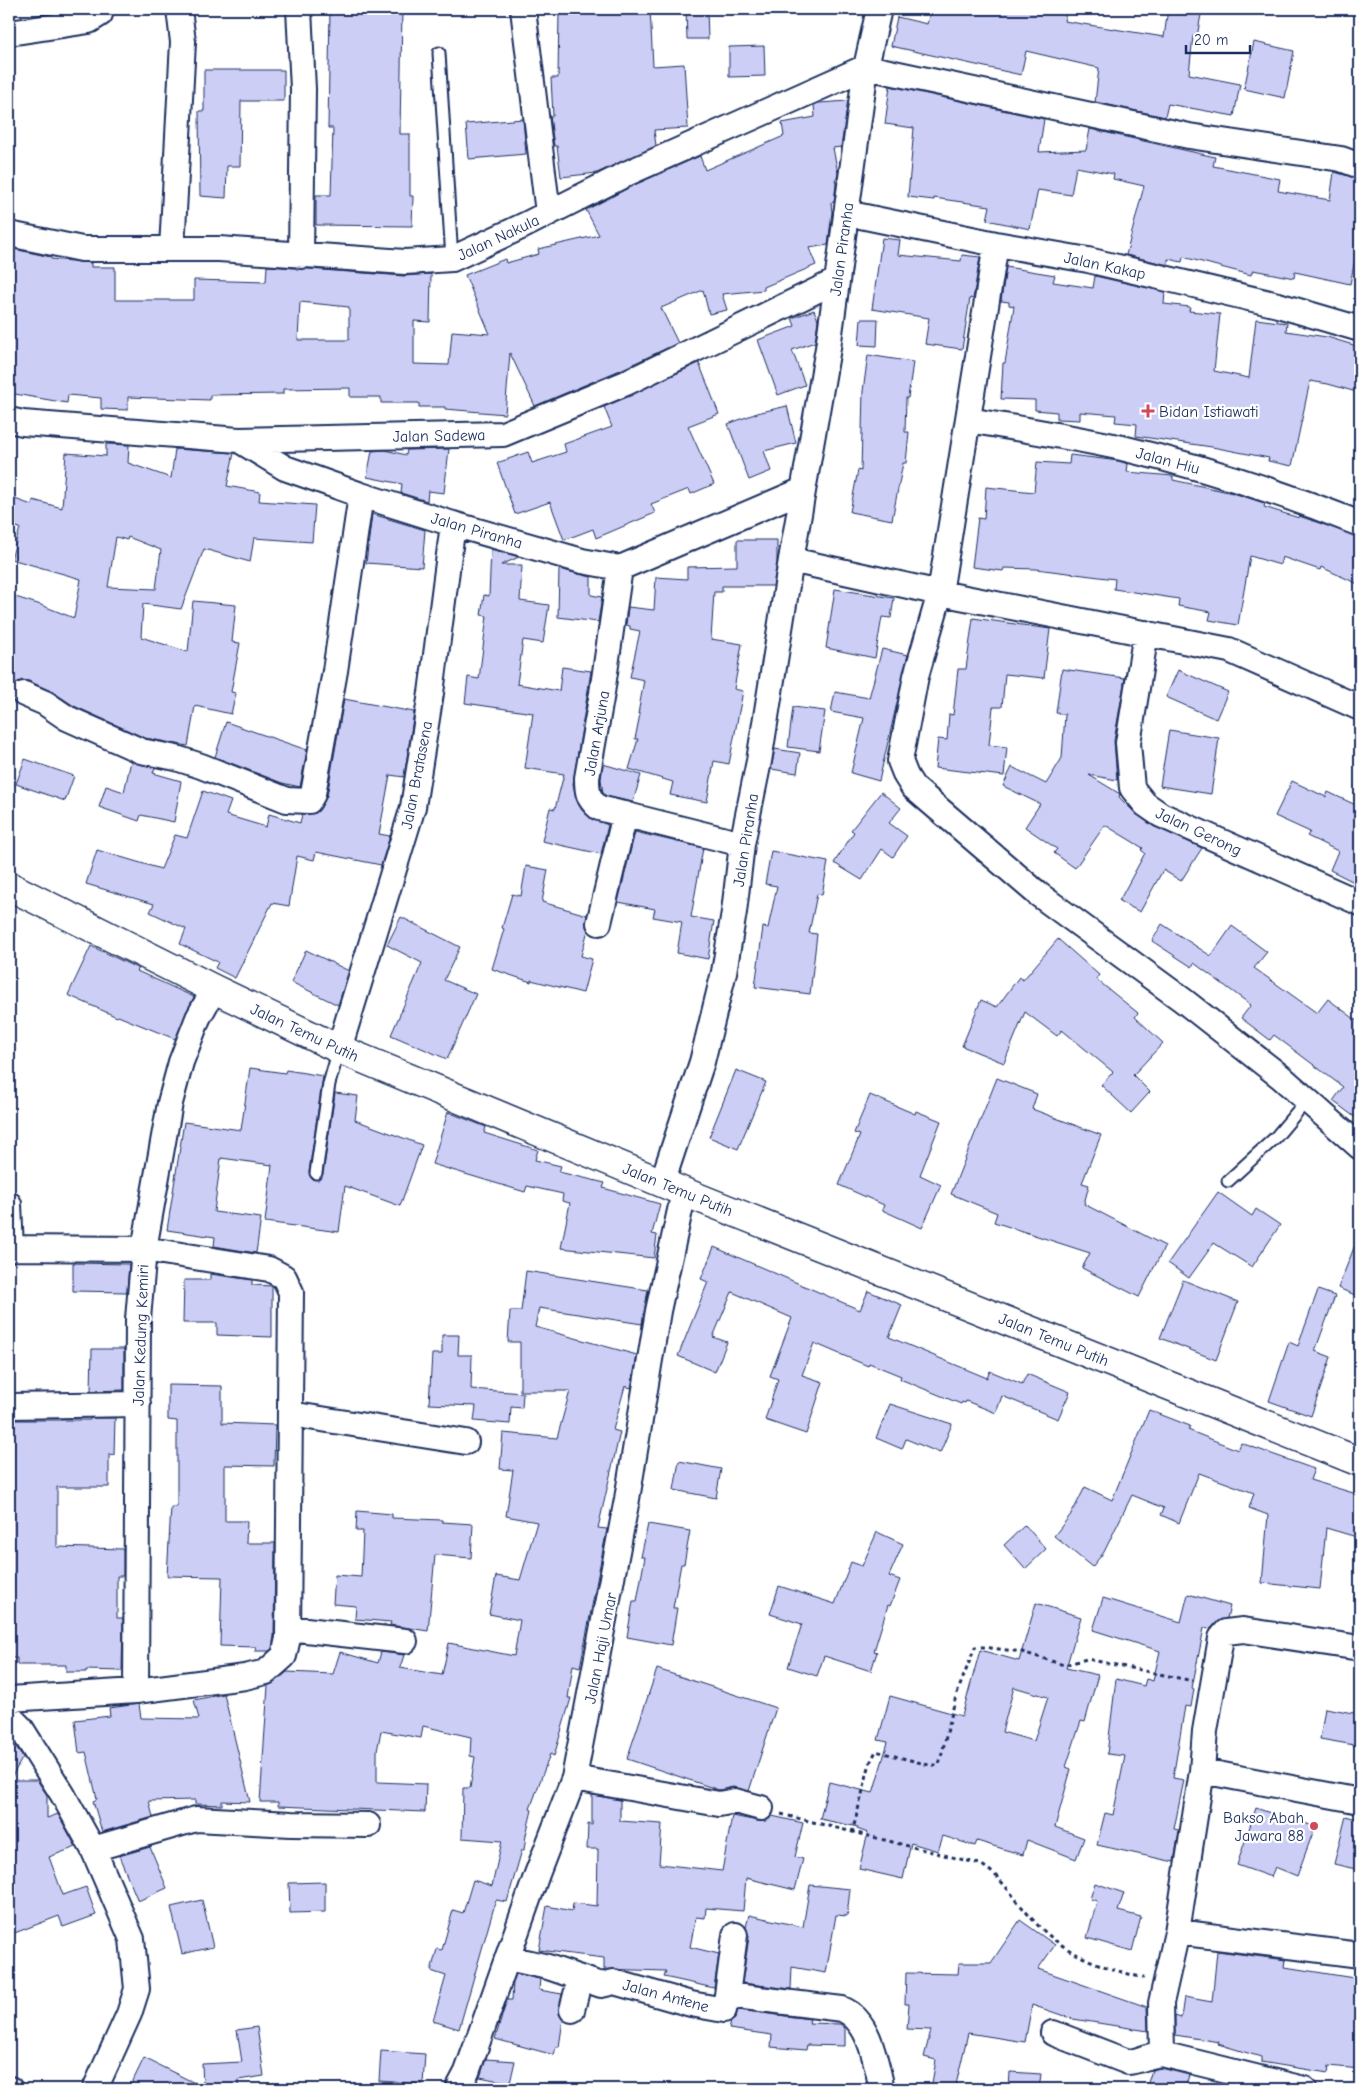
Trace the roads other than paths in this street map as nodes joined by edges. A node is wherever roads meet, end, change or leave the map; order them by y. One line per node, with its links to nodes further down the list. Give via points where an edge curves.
1 (100, 9): 6 (street, via 100,14 89,21)
2 (179, 9): 14 (street, via 183,42)
3 (299, 9): 15 (street, via 303,88)
4 (523, 9): 10 (street)
5 (879, 9): 8 (street, Jalan Piranha)
6 (9, 33)
7 (439, 53): 16 (lane)
8 (866, 67): 9 (street, via 1132,125 1342,159); 10 (street, Jalan Nakula, via 628,173); 11 (street, Jalan Piranha)
9 (1360, 166)
10 (548, 213): 16 (street, Jalan Nakula)
11 (846, 213): 13 (street, Jalan Kakap); 17 (street, Jalan Piranha)
12 (9, 234): 14 (street, Jalan Nakula, via 82,249)
13 (996, 244): 18 (street, Jalan Kakap, via 1088,260 1278,305); 20 (street)
14 (172, 249): 15 (street, Jalan Nakula, via 219,249)
15 (301, 256): 16 (street, Jalan Nakula, via 404,262)
16 (452, 259)
17 (836, 282): 21 (street, Jalan Sadewa, via 626,383 503,434); 22 (street, Jalan Piranha)
18 (1360, 329)
19 (9, 420): 21 (street, Jalan Sadewa)
20 (969, 420): 25 (street, Jalan Hiu, via 1122,448 1225,476 1303,501); 28 (street)
21 (239, 440): 23 (street, Jalan Piranha, via 285,468)
22 (803, 490): 26 (street, Jalan Piranha); 27 (street)
23 (361, 495): 24 (street, Jalan Piranha); 30 (street, via 328,714 314,794 308,801 287,800 201,766 141,751 67,718)
24 (453, 524): 27 (street, Jalan Piranha); 38 (street, Jalan Bratasena, via 413,807)
25 (1360, 524)
26 (790, 560): 28 (street); 33 (street, Jalan Piranha)
27 (620, 568): 32 (street, Jalan Arjuna, via 587,792 599,808)
28 (940, 593): 29 (street); 39 (street, via 916,676 900,761 913,787 1038,894 1184,1001)
29 (1146, 633): 31 (street, via 1229,650); 35 (street, Jalan Gerong, via 1128,742 1132,788 1145,804 1161,815)
30 (24, 694)
31 (1360, 708)
32 (625, 814): 33 (street, Jalan Arjuna); 36 (street)
33 (742, 844): 43 (street, Jalan Piranha, via 722,981)
34 (9, 886): 37 (street, Jalan Temu Putih)
35 (1360, 903)
36 (599, 923)
37 (214, 989): 38 (street, Jalan Temu Putih); 46 (street, Jalan Kedung Kemiri, via 180,1062)
38 (339, 1049): 41 (lane, via 329,1084); 43 (street, Jalan Temu Putih)
39 (1307, 1100): 40 (street); 42 (lane, via 1276,1138)
40 (1360, 1147)
41 (316, 1173)
42 (1228, 1181)
43 (673, 1188): 51 (street, Jalan Temu Putih); 59 (street, Jalan Haji Umar, via 658,1311 624,1518)
44 (9, 1204): 45 (street)
45 (10, 1248): 46 (street)
46 (144, 1249): 47 (street, Jalan Kedung Kemiri, via 138,1319); 49 (street, via 269,1269 284,1277 291,1292)
47 (138, 1404): 48 (street); 55 (street, Jalan Kedung Kemiri)
48 (9, 1406)
49 (290, 1414): 50 (street); 52 (street)
50 (466, 1442)
51 (1360, 1462)
52 (288, 1628): 53 (street); 55 (street, via 284,1656 266,1672)
53 (405, 1641)
54 (1360, 1648): 58 (street, via 1243,1630 1226,1632 1221,1638 1205,1731)
55 (136, 1691): 56 (street)
56 (9, 1699)
57 (9, 1716): 63 (street, via 21,1728)
58 (1202, 1771): 60 (street); 64 (street)
59 (574, 1778): 61 (street, via 719,1804 735,1801); 67 (street, Jalan Haji Umar)
60 (1360, 1801)
61 (761, 1808)
62 (368, 1825): 63 (street, via 196,1818)
63 (93, 1849): 73 (street, via 132,1939 137,1989)
64 (1177, 1932): 66 (street); 72 (street, via 1161,2003)
65 (735, 1935): 69 (street)
66 (1360, 1955)
67 (508, 1958): 68 (street, Jalan Antene, via 548,1967); 74 (street, Jalan Haji Umar)
68 (580, 1979): 69 (street, Jalan Antene, via 601,1985 614,1982 724,2010); 70 (street)
69 (727, 1995): 75 (street, Jalan Antene, via 850,2012 860,2023 874,2054)
70 (572, 2010)
71 (1053, 2032): 72 (street, via 1128,2062)
72 (1162, 2054): 76 (street)
73 (95, 2089)
74 (458, 2089)
75 (882, 2089)
76 (1304, 2089)

